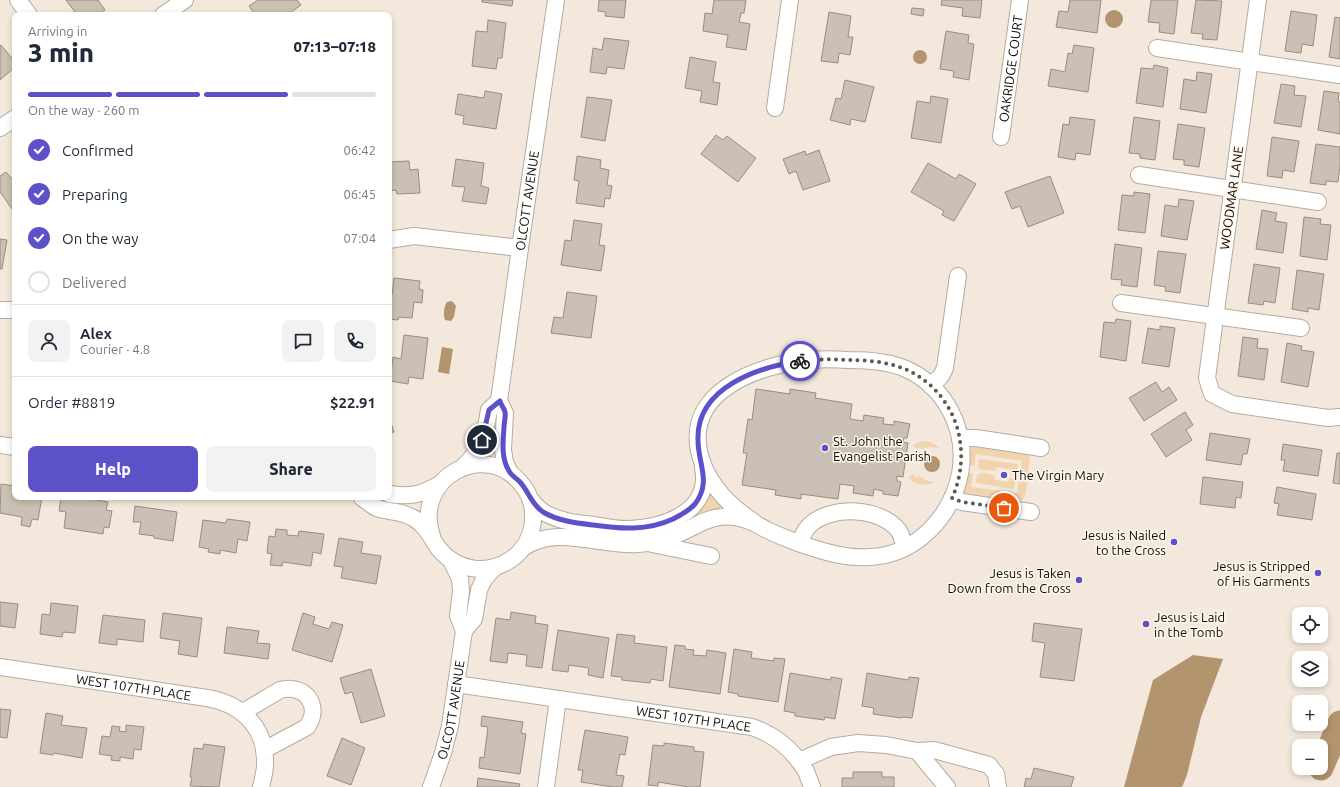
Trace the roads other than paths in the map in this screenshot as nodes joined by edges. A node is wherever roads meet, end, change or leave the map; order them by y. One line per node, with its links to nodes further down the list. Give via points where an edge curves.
1 (18, 0): 7 (street)
2 (185, 0): 8 (street)
3 (556, 0): 20 (street, OLCOTT AVENUE)
4 (790, 0): 12 (street)
5 (1020, 0): 15 (street, OAKRIDGE COURT)
6 (1258, 0): 10 (street, WOODMAR LANE)
7 (27, 12)
8 (167, 12)
9 (1157, 48): 10 (street)
10 (1250, 61): 11 (street); 17 (street, WOODMAR LANE)
11 (1339, 75)
12 (775, 108)
13 (12, 120): 14 (street)
14 (0, 128)
15 (1001, 137)
16 (1140, 175): 17 (street)
17 (1233, 188): 18 (street); 25 (street, WOODMAR LANE)
18 (1318, 202)
19 (392, 240): 20 (street, via 414,236)
20 (520, 248): 28 (street, OLCOTT AVENUE)
21 (958, 276): 27 (street, via 945,368)
22 (1121, 303): 25 (street)
23 (0, 310): 24 (street)
24 (12, 310)
25 (1215, 317): 26 (street); 29 (street, WOODMAR LANE, via 1207,378 1212,394 1232,404 1328,418)
26 (1301, 328)
27 (931, 386): 30 (street, via 948,406); 34 (street, via 906,369 875,362 814,360 760,370 724,389 708,406 698,433)
28 (500, 401): 35 (street, via 489,410 480,446); 36 (street, OLCOTT AVENUE, via 505,413 503,450)
29 (1340, 417)
30 (960, 439): 33 (street, via 976,438); 39 (street, via 961,468)
31 (0, 445): 32 (street)
32 (12, 447)
33 (1041, 448)
34 (702, 461): 41 (street, via 704,483 695,504 683,514 657,525 626,529 572,522 542,512); 43 (street, via 708,478 721,494)
35 (463, 467): 36 (street, via 490,465); 37 (street)
36 (510, 473): 41 (street, via 524,487)
37 (438, 485): 38 (street, via 414,496); 44 (street, via 429,508 428,523)
38 (392, 494)
39 (952, 498): 42 (street, via 962,502); 48 (street, via 932,530)
40 (365, 500): 44 (street, via 378,509 414,519)
41 (531, 500): 47 (street, via 533,525)
42 (1031, 512)
43 (754, 522): 45 (street, via 735,517 714,518 670,538); 46 (street)
44 (432, 536): 50 (street, via 435,544)
45 (649, 543): 47 (street, via 622,545 559,537 538,540); 49 (street)
46 (799, 543): 48 (street, via 863,558); 48 (street, via 808,527 816,520 835,512 852,511 867,513 887,521 902,536)
47 (523, 548): 51 (street, via 512,559)
48 (905, 548)
49 (711, 556)
50 (451, 560): 51 (street, via 470,568); 52 (street, OLCOTT AVENUE, via 460,579 458,616)
51 (495, 567): 52 (street, OLCOTT AVENUE, via 484,579 479,590 474,619)
52 (464, 631): 54 (street, OLCOTT AVENUE)
53 (0, 667): 56 (street, WEST 107TH PLACE, via 217,699)
54 (456, 684): 55 (street, WEST 107TH PLACE); 61 (street, OLCOTT AVENUE, via 447,740)
55 (558, 699): 59 (street, WEST 107TH PLACE, via 752,727 778,740); 62 (street)
56 (243, 712): 57 (street, WEST 107TH PLACE, via 256,728); 57 (street, via 287,688 304,692 308,697 313,712 307,727)
57 (264, 750): 60 (street, WEST 107TH PLACE, via 266,760)
58 (916, 750): 59 (street, via 871,743 851,744 831,747); 64 (street); 65 (street, via 934,750 989,765 996,774)
59 (799, 761): 63 (street)
60 (261, 787)
61 (431, 787)
62 (546, 787)
63 (812, 787)
64 (947, 787)
65 (998, 787)

